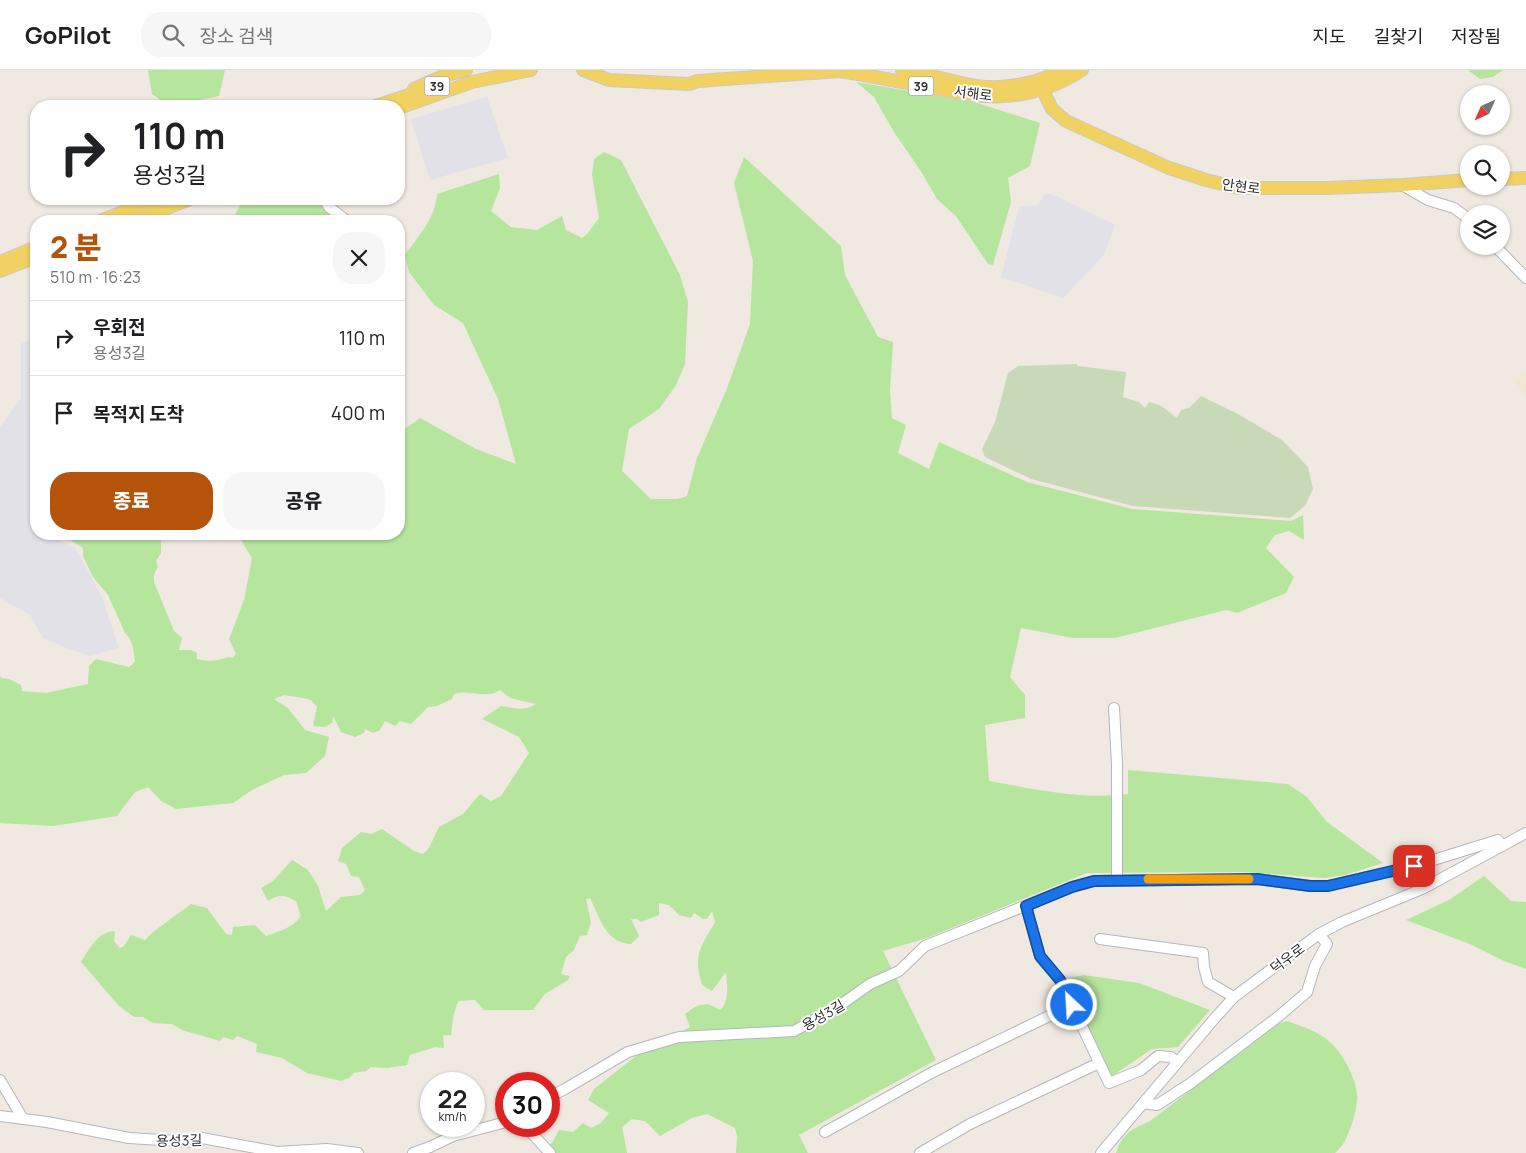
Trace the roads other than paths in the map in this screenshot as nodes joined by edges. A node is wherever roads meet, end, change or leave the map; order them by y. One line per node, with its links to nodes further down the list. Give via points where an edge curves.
1 (466, 70): 10 (main road, via 422,84)
2 (499, 70): 11 (main road, 39, via 477,74)
3 (532, 70): 12 (main road, 39)
4 (583, 70): 8 (main road, 서해로, via 609,80 689,84)
5 (902, 70): 9 (main road, 서해로 / 39, via 974,86)
6 (1063, 70): 9 (main road, 서해로 / 39)
7 (1082, 70): 9 (main road, 서해로 / 39, via 1058,83)
8 (835, 71): 9 (main road, 서해로 / 39, via 978,96 1003,96)
9 (1040, 85): 16 (main road, 안현로, via 1052,109 1066,121 1153,162 1206,180 1238,188 1268,189)
10 (402, 100)
11 (405, 100)
12 (405, 100)
13 (1526, 178): 14 (main road)
14 (1510, 179)
15 (1460, 181): 16 (main road, 안현로)
16 (1402, 185): 20 (street)
17 (141, 205): 21 (main road)
18 (175, 205): 22 (main road)
19 (328, 205): 23 (street)
20 (1460, 212)
21 (115, 215)
22 (149, 215)
23 (340, 215)
24 (30, 250): 27 (main road)
25 (1504, 255): 29 (street)
26 (30, 259): 28 (main road)
27 (0, 262)
28 (0, 271)
29 (1526, 278)
30 (1114, 708): 33 (street)
31 (1526, 833): 32 (street, 덕우로)
32 (1502, 846): 33 (street, 용성3길, via 1498,840 1414,866 1328,886 1257,879); 35 (street, 덕우로, via 1422,889)
33 (1117, 880): 34 (street, 용성3길, via 1080,885)
34 (1026, 906): 38 (street, via 1040,956 1060,980); 42 (street, 용성3길, via 925,946 899,971 870,984 794,1031 679,1036 628,1052)
35 (1319, 934): 37 (street, 덕우로); 43 (street, via 1327,944 1315,966 1307,992 1191,1083 1157,1105)
36 (1100, 939): 37 (street, via 1203,953 1208,982)
37 (1234, 997): 39 (street, 덕우로)
38 (1072, 1005): 40 (street); 47 (street, via 931,1073)
39 (1177, 1062): 40 (street, via 1171,1057 1158,1056 1141,1070 1109,1083); 43 (street, 덕우로)
40 (1099, 1063): 52 (street, via 970,1124)
41 (0, 1080): 45 (street)
42 (560, 1092)
43 (1143, 1104): 53 (street, 덕우로)
44 (0, 1116): 45 (street, 용성3길)
45 (23, 1119): 49 (street, 용성3길, via 129,1138 194,1142 202,1138 277,1152 327,1149)
46 (495, 1125): 50 (street, via 453,1136)
47 (825, 1132)
48 (535, 1137): 51 (street)
49 (358, 1153)
50 (413, 1153)
51 (550, 1153)
52 (920, 1153)
53 (1101, 1153)

